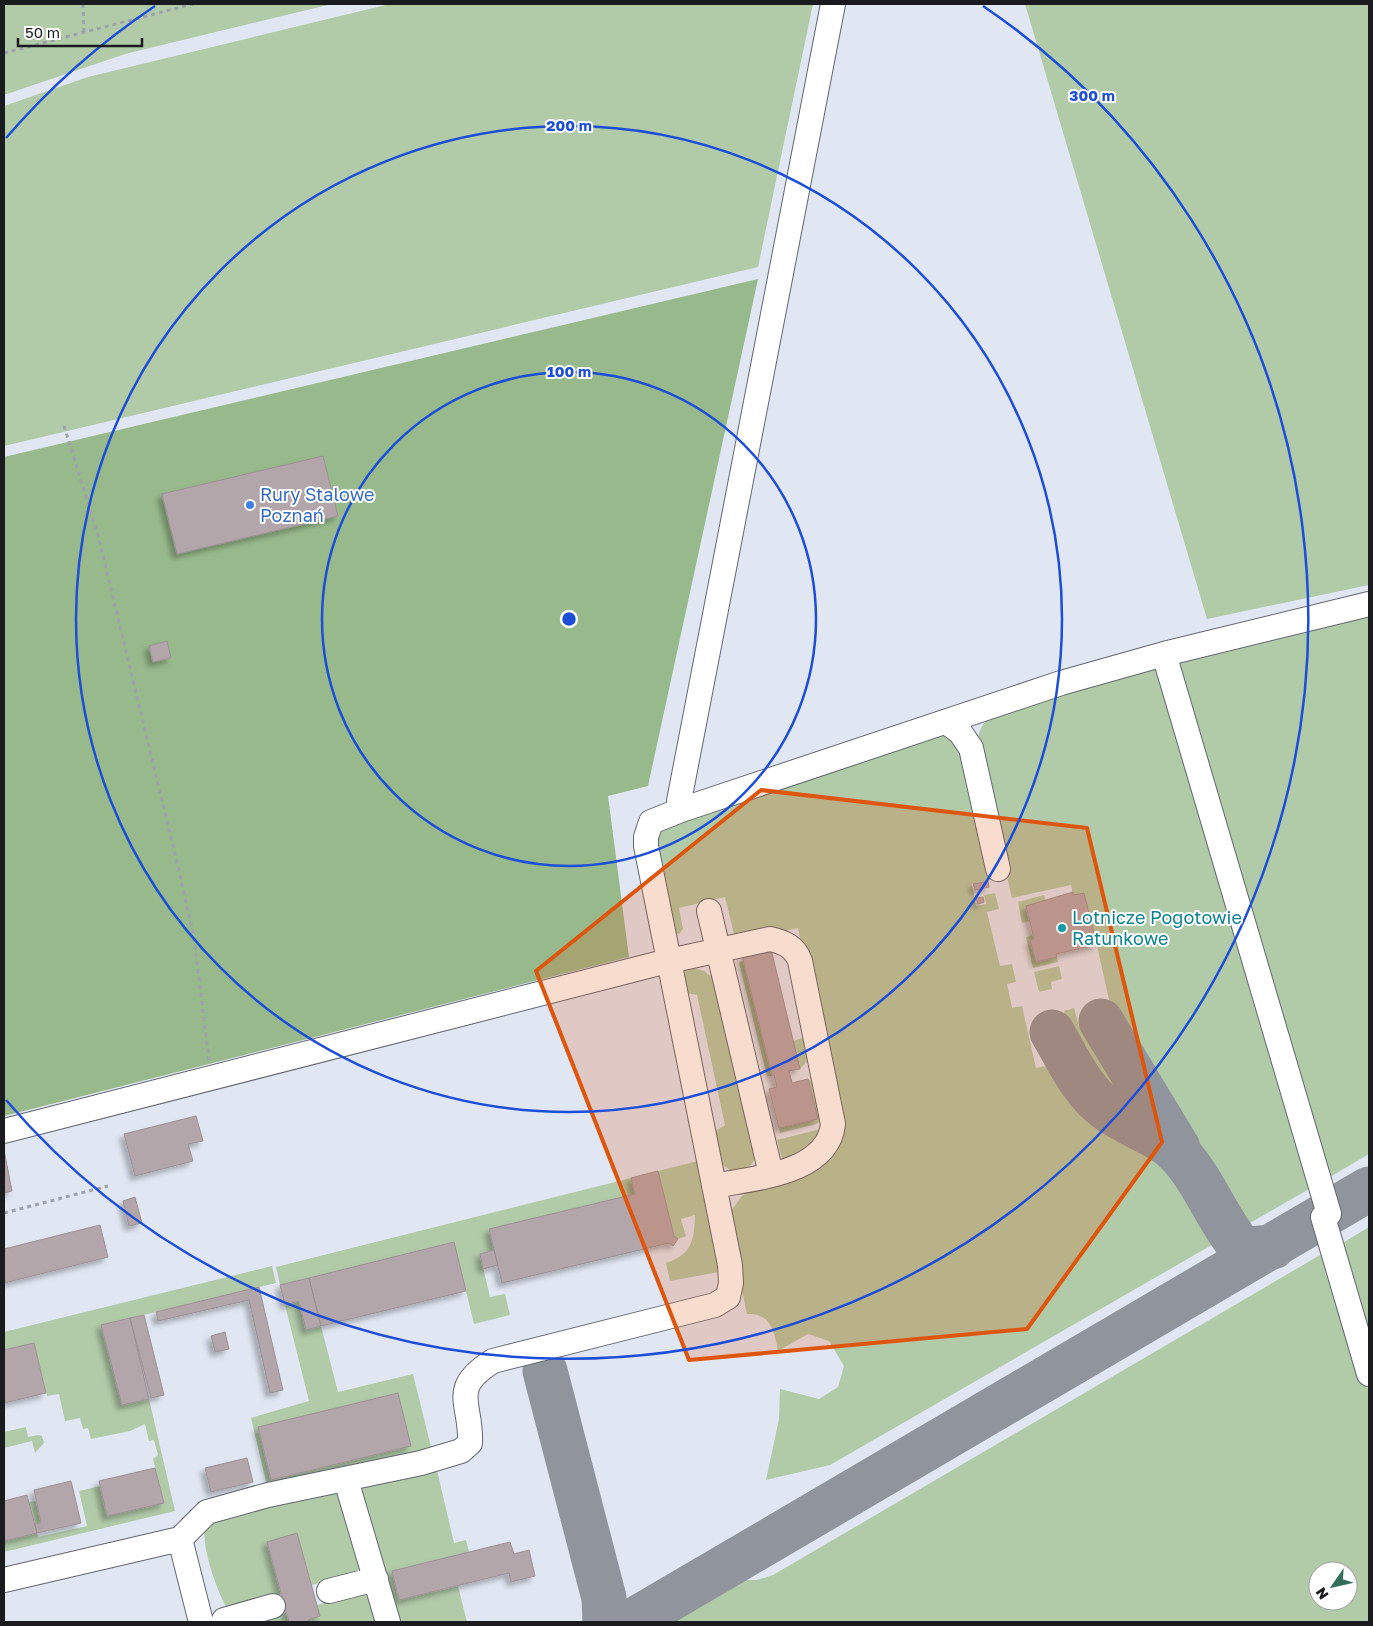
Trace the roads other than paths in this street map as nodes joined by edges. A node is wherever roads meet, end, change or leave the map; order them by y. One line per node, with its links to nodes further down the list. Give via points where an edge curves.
1 (833, 4): 7 (lane, via 679,800)
2 (1369, 604): 3 (lane)
3 (1164, 654): 4 (lane); 15 (lane)
4 (977, 711): 5 (lane); 6 (lane, via 968,731)
5 (946, 722): 6 (lane, via 960,732); 7 (lane)
6 (971, 748): 8 (lane)
7 (682, 810): 11 (lane, via 652,822 646,836)
8 (998, 869)
9 (709, 911): 10 (lane)
10 (718, 950): 11 (lane); 13 (lane); 13 (lane, via 770,939 790,946 800,961 833,1124 832,1133 825,1147 810,1161)
11 (669, 961): 12 (lane); 14 (lane)
12 (4, 1131)
13 (771, 1174): 14 (lane)
14 (714, 1186): 16 (lane, via 731,1275 730,1291 722,1302 493,1361 473,1377 466,1391 465,1406 471,1432 470,1443 466,1447 421,1463)
15 (1369, 1374)
16 (346, 1480): 17 (lane, via 268,1495 207,1512); 18 (lane)
17 (180, 1539): 19 (lane); 22 (lane, via 193,1590)
18 (376, 1578): 20 (lane); 23 (lane)
19 (4, 1580)
20 (328, 1591)
21 (273, 1606): 22 (lane)
22 (217, 1621)
23 (388, 1622)

